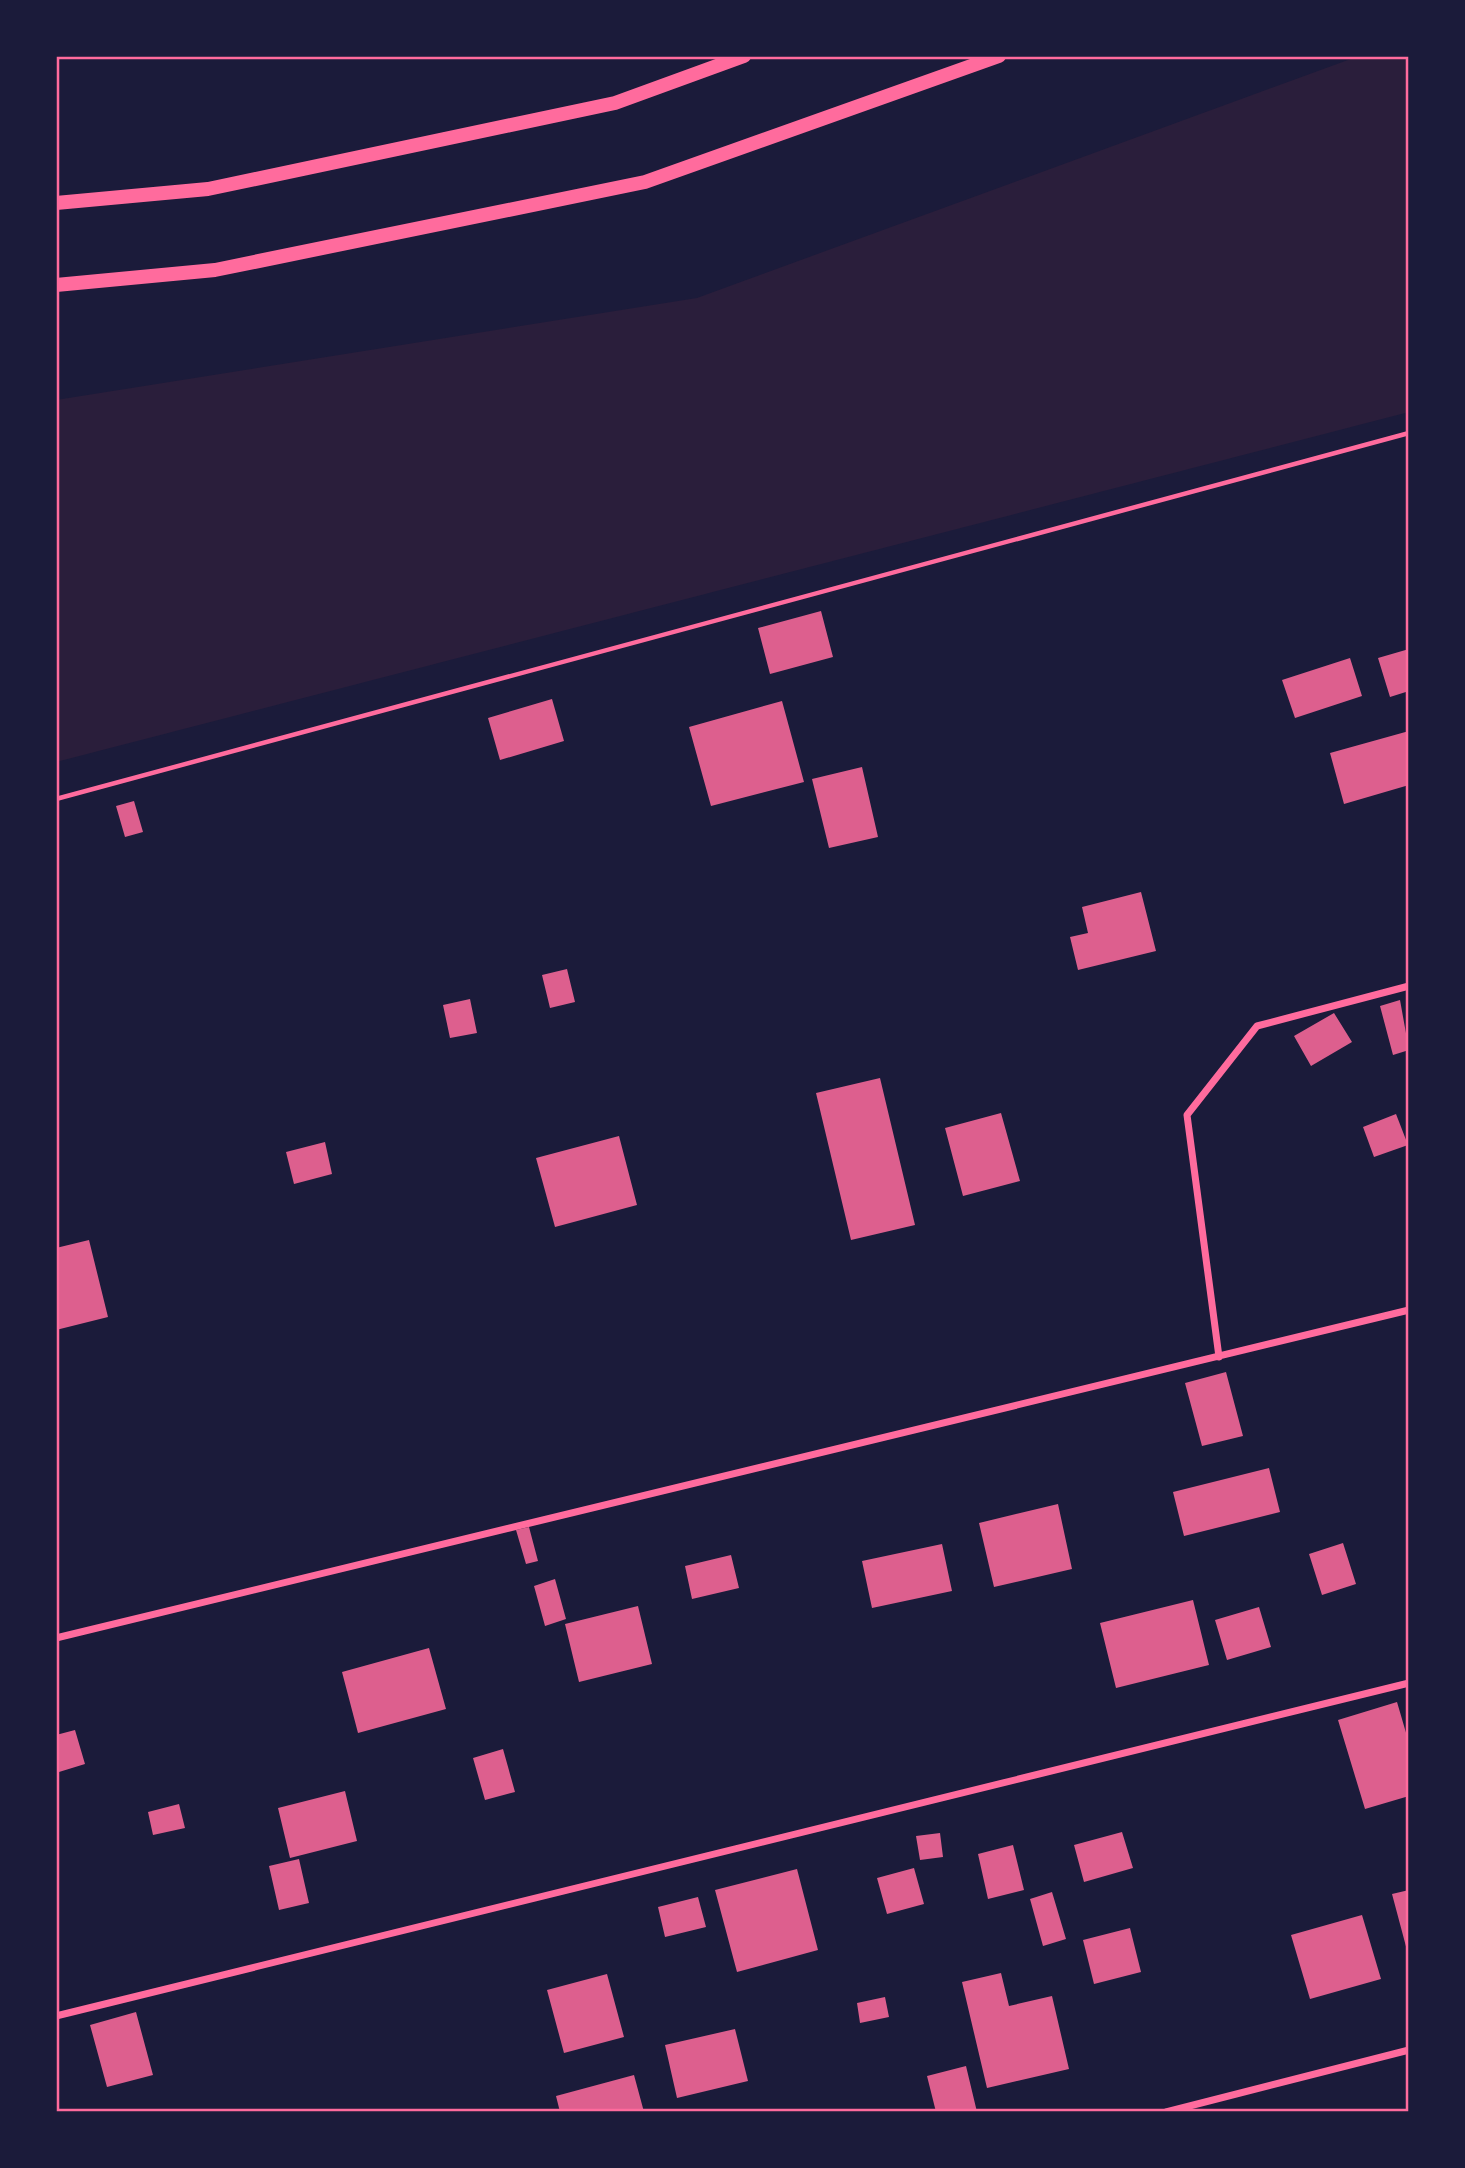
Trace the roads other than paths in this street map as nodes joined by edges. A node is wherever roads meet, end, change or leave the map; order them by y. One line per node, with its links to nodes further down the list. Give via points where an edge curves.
1 (744, 56): 3 (main road, via 601,106 208,189)
2 (999, 56): 4 (main road, via 645,182 215,270)
3 (56, 203)
4 (56, 285)
5 (1409, 986): 7 (street, via 1257,1026 1187,1115)
6 (1409, 1310): 7 (street)
7 (1219, 1357): 8 (street)
8 (56, 1638)
9 (1409, 1683): 10 (street)
10 (56, 2016)
11 (1409, 2050): 12 (street)
12 (1166, 2112)

